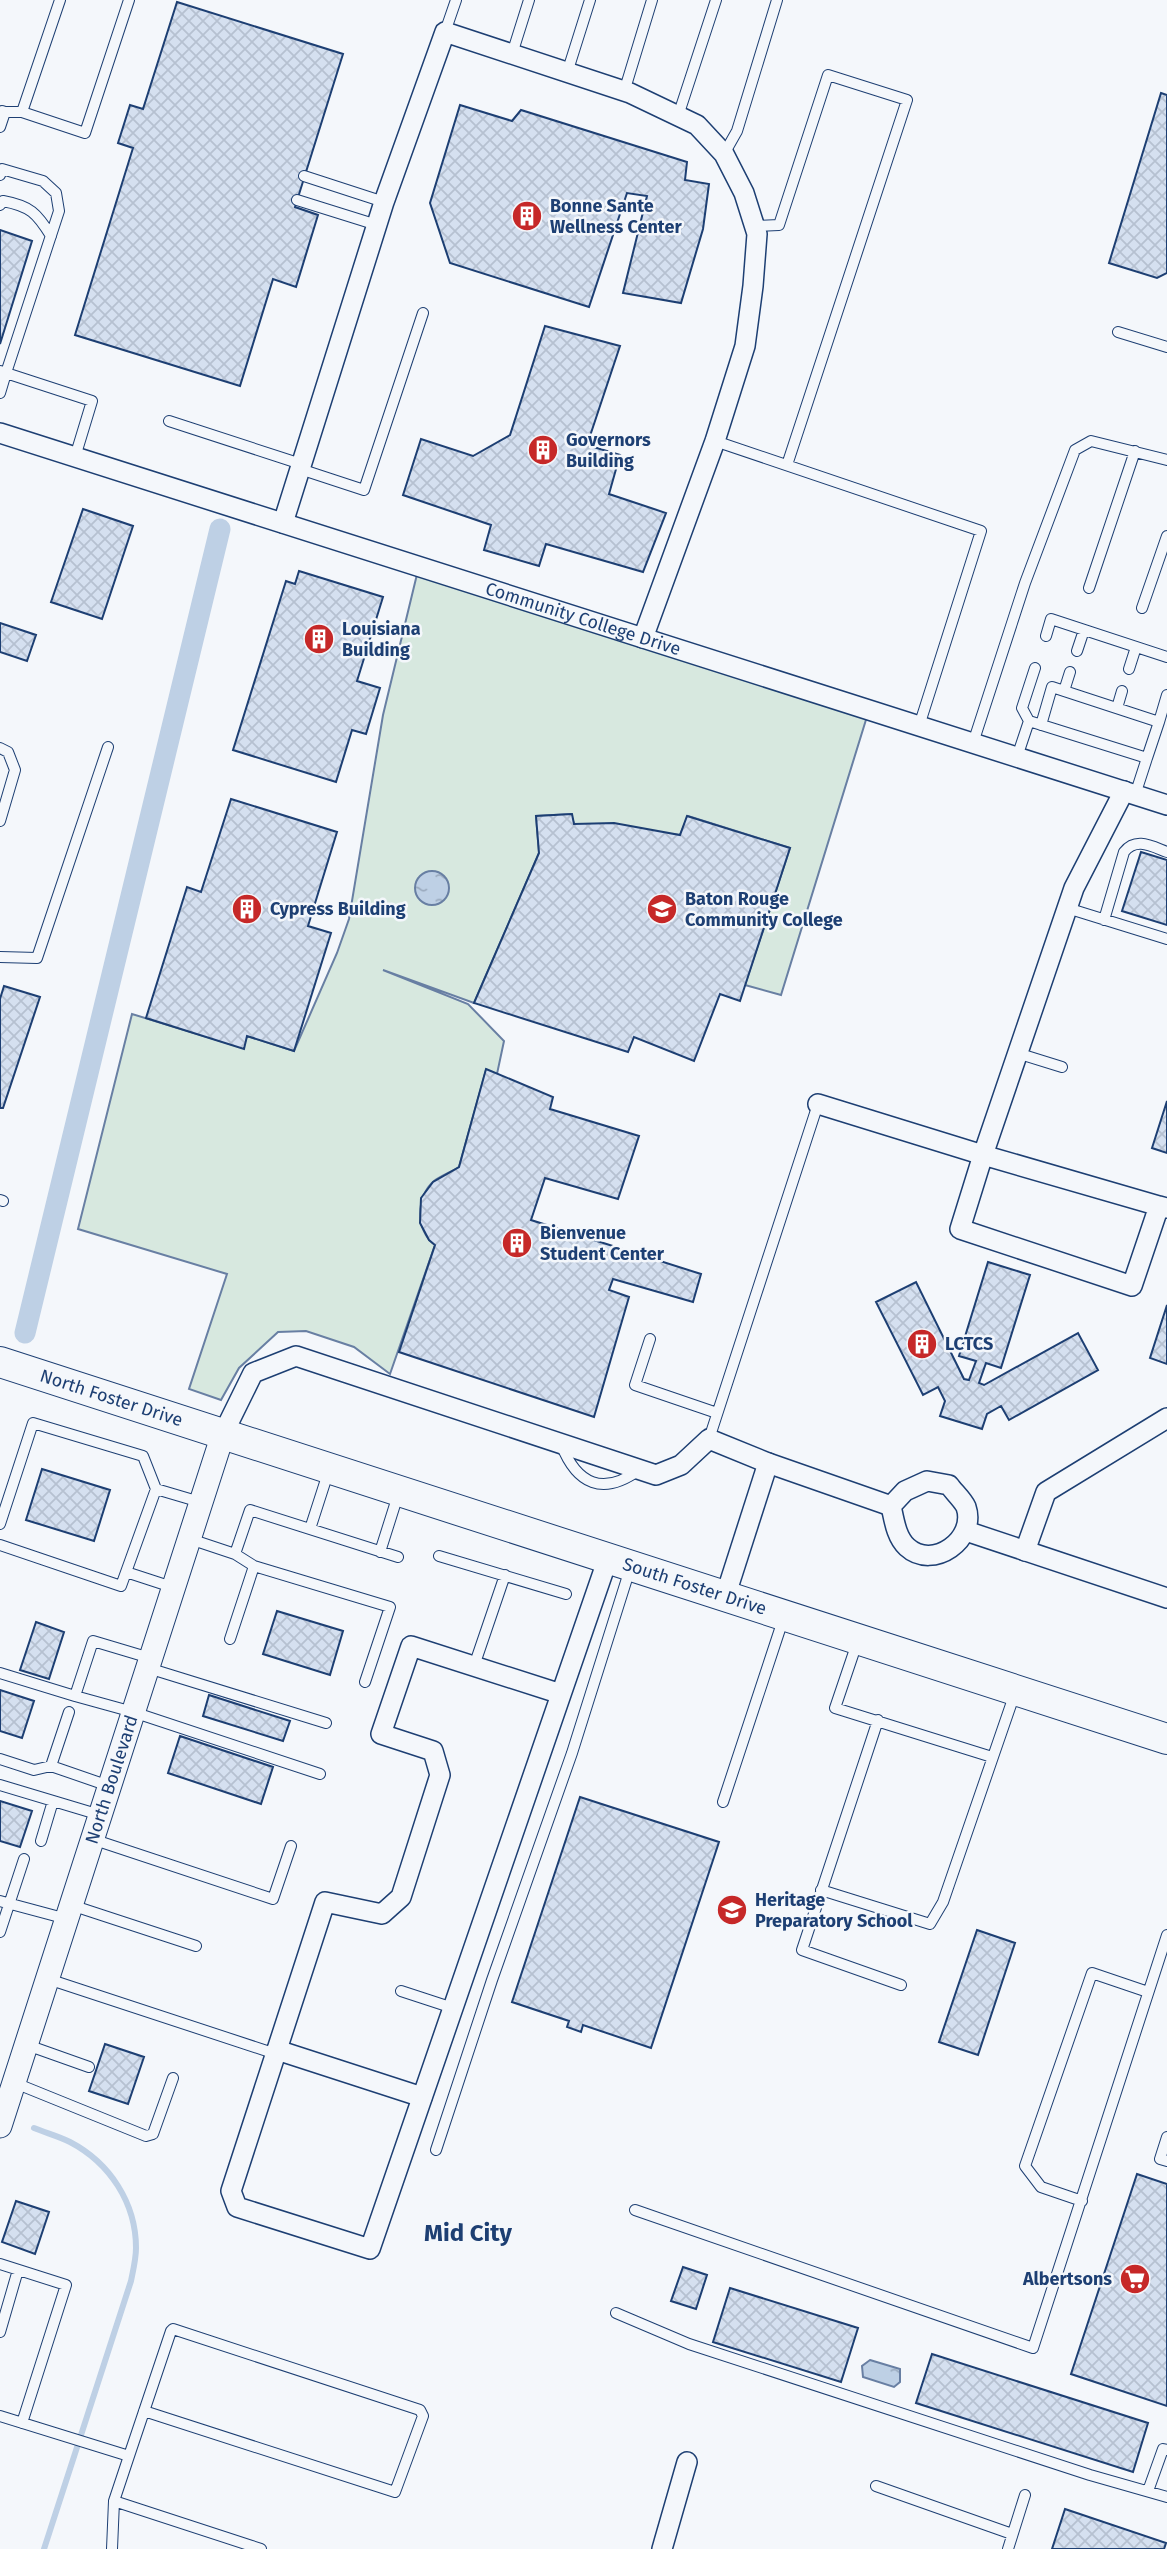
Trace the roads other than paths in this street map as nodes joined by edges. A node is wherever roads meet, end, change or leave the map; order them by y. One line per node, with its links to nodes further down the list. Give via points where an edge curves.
1 (60, 0): 14 (lane)
2 (129, 0): 14 (lane, via 85,133)
3 (456, 0): 9 (lane)
4 (530, 0): 10 (lane)
5 (590, 0): 11 (lane)
6 (652, 0): 12 (lane)
7 (716, 0): 15 (lane)
8 (777, 0): 17 (lane, via 737,131)
9 (445, 32): 10 (street); 21 (street)
10 (512, 54): 11 (street)
11 (567, 73): 12 (street)
12 (624, 92): 15 (street)
13 (3, 111): 14 (lane); 16 (lane)
14 (22, 112)
15 (678, 116): 17 (street, via 697,125)
16 (0, 128)
17 (724, 155): 24 (street, via 744,193)
18 (1, 168): 25 (lane, via 43,181 56,193 59,211)
19 (304, 176): 21 (lane)
20 (298, 200): 23 (lane)
21 (384, 202): 23 (street)
22 (0, 205): 25 (lane, via 3,201 20,204 38,215)
23 (377, 225): 38 (street)
24 (754, 226): 33 (street, via 754,275 745,346); 37 (lane, via 779,225 828,75 907,100)
25 (51, 236): 29 (lane)
26 (423, 313): 38 (lane, via 363,490)
27 (1118, 331): 28 (lane)
28 (1167, 348)
29 (3, 372): 30 (lane); 35 (lane, via 92,401)
30 (0, 393)
31 (169, 421): 38 (lane)
32 (0, 433): 35 (street, Community College Drive)
33 (715, 441): 37 (lane); 45 (street)
34 (1135, 451): 36 (lane); 41 (lane); 60 (lane, via 1091,441 1075,450)
35 (75, 457): 39 (street, Community College Drive)
36 (1167, 460)
37 (787, 465): 59 (lane, via 981,531)
38 (300, 466): 39 (street)
39 (283, 523): 45 (street, Community College Drive)
40 (1167, 536): 42 (lane)
41 (1088, 588)
42 (1142, 608)
43 (1084, 630): 44 (lane, via 1051,619); 46 (lane); 47 (lane)
44 (1046, 636)
45 (643, 638): 59 (street, Community College Drive)
46 (1136, 647): 48 (lane); 50 (lane)
47 (1077, 651)
48 (1167, 657)
49 (1035, 668): 56 (lane, via 1022,708)
50 (1129, 669)
51 (1070, 672): 52 (lane)
52 (1064, 691): 55 (lane); 58 (lane, via 1052,687)
53 (1122, 691): 55 (lane)
54 (1167, 695): 57 (lane)
55 (1117, 708): 57 (lane)
56 (1029, 721): 58 (lane); 63 (lane)
57 (1158, 722): 64 (lane)
58 (1041, 725): 64 (lane)
59 (919, 726): 60 (street, Community College Drive)
60 (973, 743): 63 (street, Community College Drive)
61 (108, 747): 72 (lane, via 37,958)
62 (0, 748): 67 (lane, via 8,752 15,770)
63 (1017, 757): 65 (street, Community College Drive)
64 (1147, 758): 65 (lane)
65 (1129, 793): 66 (street, Community College Drive); 69 (street)
66 (1167, 805)
67 (0, 821)
68 (1167, 852): 70 (lane, via 1138,842 1130,845)
69 (1067, 908): 70 (lane); 73 (street)
70 (1104, 920): 71 (lane)
71 (1167, 939)
72 (0, 957)
73 (1016, 1052): 74 (lane); 76 (street)
74 (1062, 1067)
75 (818, 1104): 76 (street); 80 (lane)
76 (983, 1154): 77 (street); 77 (street, via 960,1229 1132,1286)
77 (1163, 1207)
78 (650, 1339): 80 (lane, via 635,1385)
79 (0, 1362): 82 (main road, North Foster Drive)
80 (717, 1413): 83 (lane)
81 (1167, 1418): 97 (street, via 1046,1492)
82 (223, 1434): 84 (street, via 253,1373 296,1356); 86 (main road, South Foster Drive); 90 (street, North Boulevard)
83 (709, 1439): 85 (street); 87 (street, via 681,1465 656,1475)
84 (561, 1443): 87 (street); 87 (lane, via 575,1470 590,1482 606,1486)
85 (768, 1464): 91 (street); 108 (street)
86 (330, 1468): 89 (main road, South Foster Drive); 93 (lane)
87 (640, 1469)
88 (156, 1489): 90 (lane); 92 (lane, via 143,1456 33,1423); 104 (lane)
89 (399, 1491): 98 (lane); 102 (main road, South Foster Drive)
90 (201, 1503): 95 (street, North Boulevard)
91 (891, 1506): 94 (street, via 896,1529 907,1547 927,1556 950,1550); 94 (street, via 905,1491 927,1481 948,1485 966,1507)
92 (0, 1524)
93 (310, 1529): 98 (lane); 99 (lane, via 250,1510)
94 (966, 1531): 97 (street)
95 (189, 1538): 99 (lane); 106 (street, North Boulevard)
96 (0, 1545): 104 (lane, via 121,1586)
97 (1025, 1551): 109 (street)
98 (380, 1552): 101 (lane)
99 (235, 1554): 103 (lane)
100 (439, 1556): 105 (lane)
101 (397, 1557)
102 (620, 1562): 108 (main road, South Foster Drive); 118 (street); 157 (lane, via 572,1753)
103 (254, 1566): 111 (lane); 116 (lane, via 390,1607)
104 (127, 1572): 106 (lane)
105 (505, 1575): 107 (lane); 114 (lane)
106 (173, 1587): 113 (street, North Boulevard)
107 (566, 1594)
108 (725, 1597): 110 (main road, South Foster Drive)
109 (1167, 1598)
110 (785, 1616): 112 (main road, South Foster Drive); 132 (lane)
111 (230, 1639)
112 (859, 1640): 117 (main road, South Foster Drive); 122 (lane, via 835,1708)
113 (149, 1663): 119 (lane, via 93,1641); 121 (street, North Boulevard); 123 (lane)
114 (474, 1666): 118 (street); 150 (street, via 411,1646 381,1734 433,1751 440,1775 401,1897 382,1914 325,1902)
115 (0, 1673): 119 (lane)
116 (365, 1682)
117 (1016, 1690): 124 (main road, South Foster Drive); 125 (lane)
118 (561, 1694): 148 (street)
119 (75, 1696): 121 (lane)
120 (69, 1712): 127 (lane)
121 (133, 1712): 128 (lane); 130 (street, North Boulevard)
122 (878, 1720): 125 (lane); 138 (lane)
123 (326, 1723)
124 (1167, 1739)
125 (992, 1757): 138 (lane, via 943,1902 930,1924)
126 (0, 1759): 127 (lane, via 34,1770)
127 (51, 1766): 130 (lane)
128 (320, 1774)
129 (0, 1785): 131 (lane)
130 (109, 1787): 133 (street, North Boulevard)
131 (53, 1801): 133 (lane); 135 (lane)
132 (723, 1802)
133 (100, 1815): 134 (street, North Boulevard)
134 (92, 1839): 136 (lane, via 273,1899); 140 (street, North Boulevard)
135 (41, 1841)
136 (291, 1846)
137 (24, 1859): 139 (lane)
138 (821, 1890): 145 (lane, via 802,1950)
139 (5, 1901): 140 (lane); 141 (lane)
140 (69, 1912): 143 (lane); 144 (street, North Boulevard)
141 (0, 1932)
142 (1167, 1935): 147 (lane)
143 (196, 1946)
144 (48, 1979): 149 (street, North Boulevard); 150 (lane)
145 (901, 1985)
146 (401, 1991): 148 (lane)
147 (1147, 1992): 159 (lane); 159 (lane, via 1092,1973 1025,2166 1041,2187)
148 (453, 2008): 154 (street)
149 (26, 2045): 151 (lane); 153 (street, North Boulevard)
150 (276, 2052): 154 (street); 154 (street, via 231,2190 237,2207 370,2249)
151 (89, 2067)
152 (173, 2078): 153 (lane, via 153,2134 146,2136)
153 (14, 2082): 155 (street, North Boulevard)
154 (422, 2097)
155 (2, 2115)
156 (1167, 2137): 158 (lane, via 1160,2159)
157 (436, 2150)
158 (1167, 2161)
159 (1082, 2201): 160 (lane, via 1033,2348)
160 (635, 2210)
161 (0, 2264): 162 (lane)
162 (18, 2270): 164 (lane); 167 (lane, via 66,2285)
163 (616, 2314): 172 (lane, via 689,2344)
164 (0, 2332)
165 (144, 2411): 165 (lane, via 170,2330 175,2328 420,2410 423,2416 395,2492); 169 (lane)
166 (0, 2416): 167 (lane)
167 (22, 2423): 169 (lane)
168 (1167, 2450): 172 (lane, via 1163,2449)
169 (129, 2456): 175 (lane)
170 (687, 2462): 179 (street)
171 (876, 2486): 176 (lane)
172 (1148, 2491): 174 (lane)
173 (1025, 2495): 176 (lane)
174 (1167, 2497)
175 (114, 2501): 177 (lane); 178 (lane)
176 (1012, 2534): 180 (lane)
177 (112, 2549)
178 (261, 2549)
179 (662, 2549)
180 (1007, 2549)

